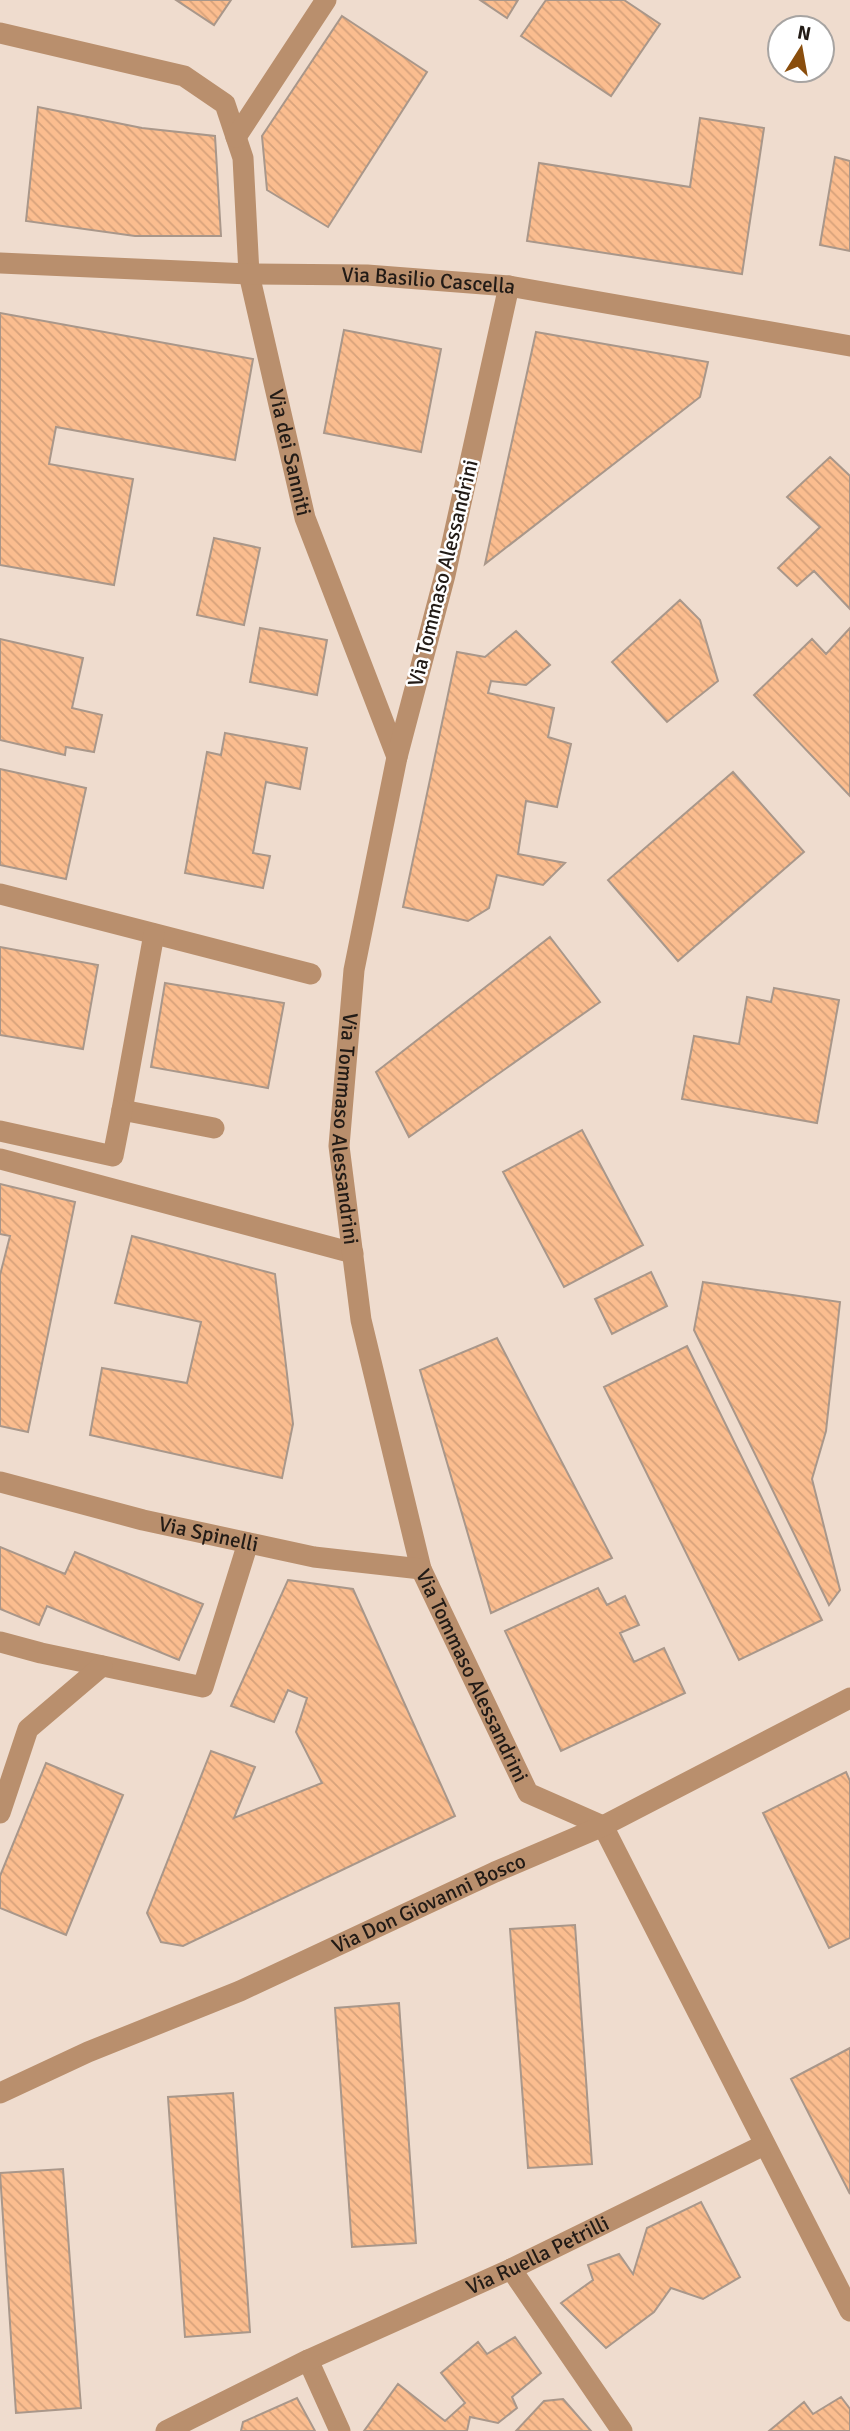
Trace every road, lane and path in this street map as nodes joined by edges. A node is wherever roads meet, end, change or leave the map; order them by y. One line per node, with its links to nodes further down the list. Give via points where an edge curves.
1 (326, 0): 3 (street)
2 (0, 33): 3 (street, Via dei Sanniti, via 184,76 225,104)
3 (236, 137): 5 (street, Via dei Sanniti, via 243,158)
4 (0, 263): 5 (street, Via Basilio Cascella)
5 (249, 274): 6 (street, Via Basilio Cascella, via 367,275); 8 (street, Via dei Sanniti, via 305,518)
6 (509, 286): 7 (street, Via Basilio Cascella); 8 (street, Via Tommaso Alessandrini, via 445,575)
7 (850, 346)
8 (397, 757): 16 (street, Via Tommaso Alessandrini, via 353,984 339,1146)
9 (0, 894): 10 (street)
10 (154, 934): 11 (street); 12 (street)
11 (311, 974)
12 (122, 1110): 13 (street); 14 (street, via 113,1156)
13 (214, 1128)
14 (0, 1131)
15 (0, 1159): 16 (street)
16 (353, 1253): 19 (street, Via Tommaso Alessandrini, via 361,1320)
17 (0, 1482): 18 (street, Via Spinelli)
18 (248, 1543): 19 (street, Via Spinelli, via 314,1557); 21 (street, via 203,1687)
19 (421, 1569): 24 (street, Via Tommaso Alessandrini, via 528,1793)
20 (0, 1642): 21 (street)
21 (102, 1666): 23 (street, via 28,1729)
22 (850, 1698): 24 (street, Via Don Giovanni Bosco)
23 (0, 1813)
24 (603, 1826): 25 (street, Via Don Giovanni Bosco); 26 (street)
25 (0, 2094)
26 (764, 2145): 27 (street, Via Ruella Petrilli); 28 (street)
27 (511, 2269): 29 (street, Via Ruella Petrilli); 32 (street)
28 (848, 2304)
29 (308, 2360): 30 (street, Via Ruella Petrilli); 31 (street)
30 (166, 2431)
31 (340, 2431)
32 (622, 2431)

